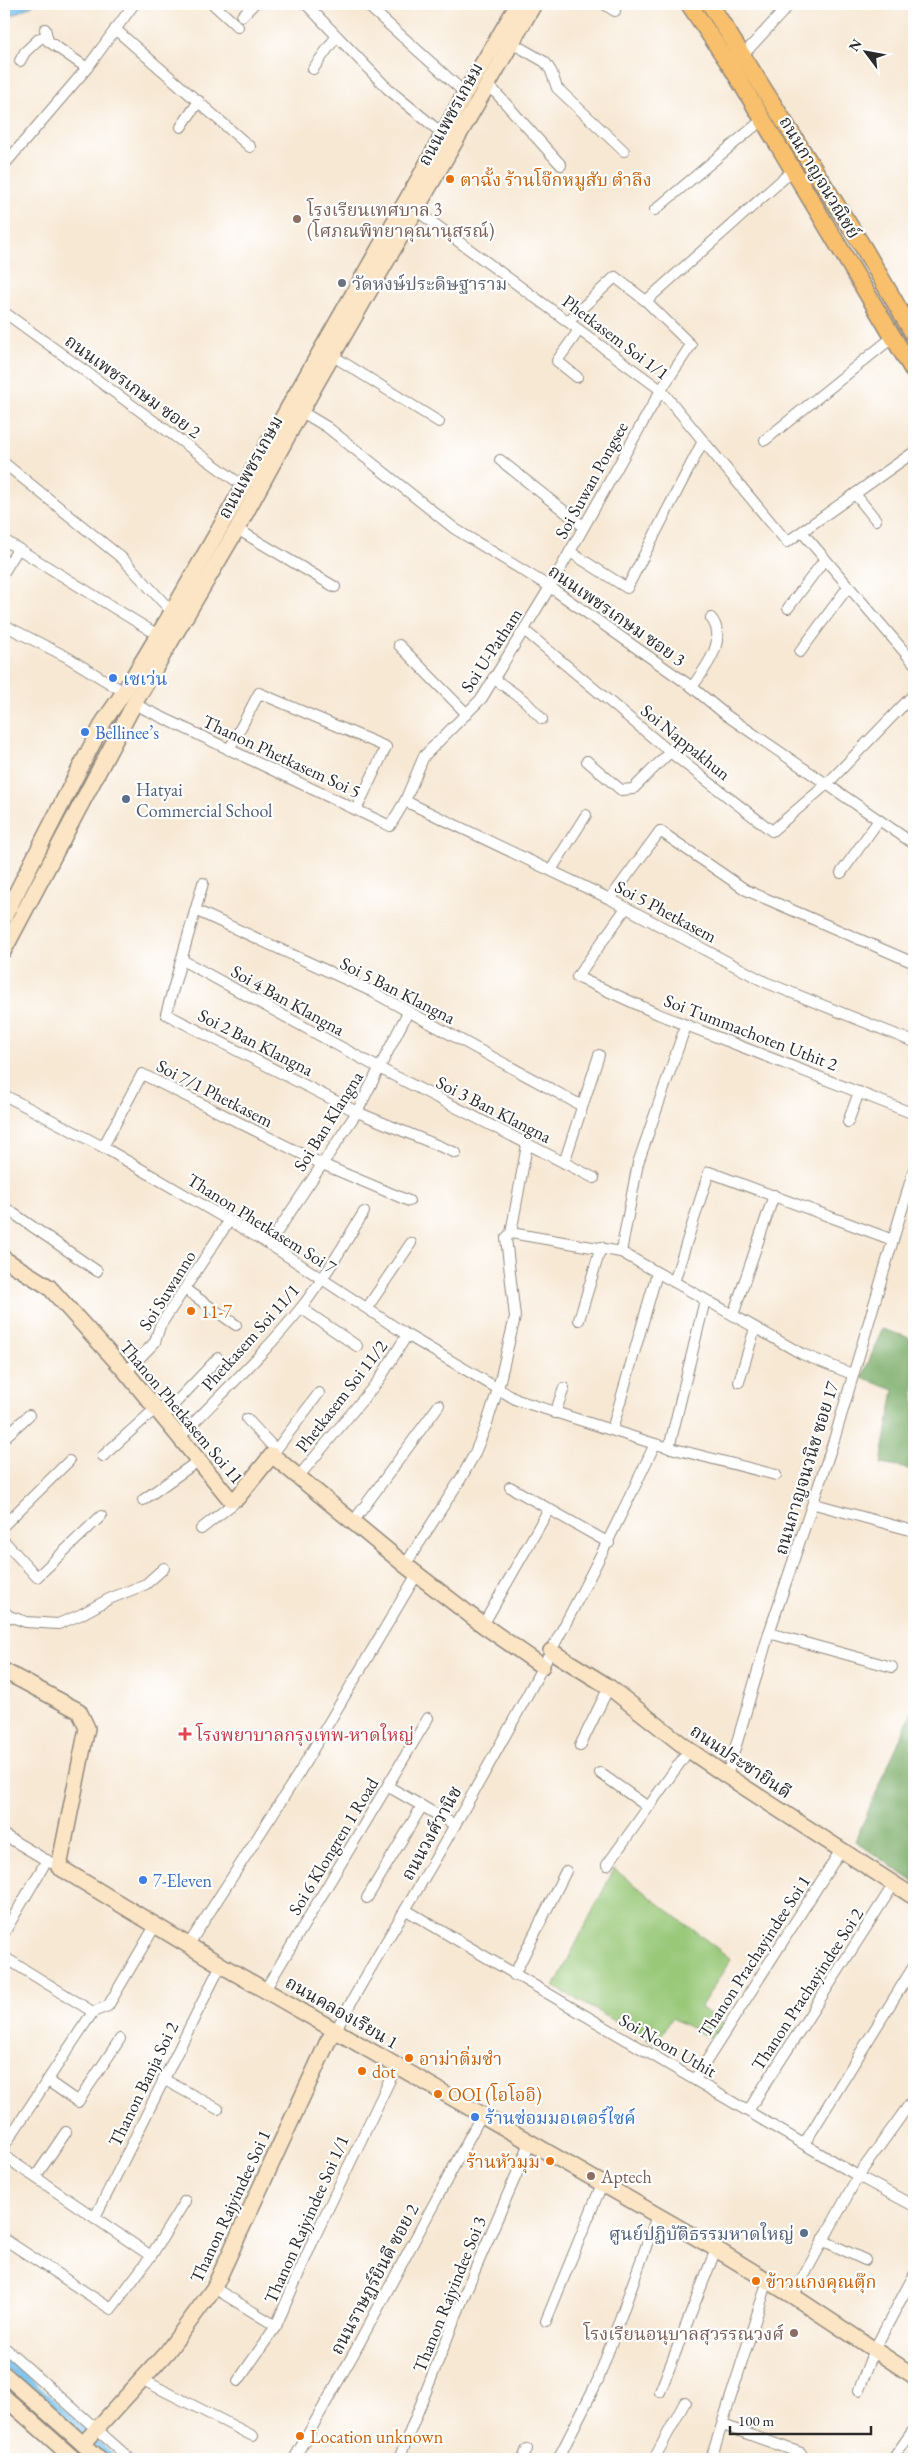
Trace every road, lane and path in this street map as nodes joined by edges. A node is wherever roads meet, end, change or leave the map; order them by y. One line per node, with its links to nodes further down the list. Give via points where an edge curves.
1 (134, 4): 15 (street)
2 (213, 4): 14 (street)
3 (254, 4): 13 (street)
4 (306, 4): 16 (street)
5 (366, 4): 24 (street)
6 (518, 4): 24 (street, ถนนเพชรเกษม)
7 (534, 4): 17 (street, ถนนเพชรเกษม)
8 (604, 4): 12 (street)
9 (689, 4): 21 (main road, ถนนกาญจนวณิชย์)
10 (710, 4): 18 (main road, ถนนกาญจนวณิชย์)
11 (790, 4): 18 (street)
12 (615, 11)
13 (242, 16)
14 (238, 27)
15 (116, 29): 20 (street); 25 (street)
16 (336, 37): 22 (street); 28 (street, via 388,89)
17 (512, 43): 23 (street, ถนนเพชรเกษม); 30 (street, via 545,62 552,71 557,88)
18 (743, 55): 21 (main road); 41 (main road, ถนนกาญจนวณิชย์)
19 (20, 61): 20 (street, via 25,52 46,34)
20 (87, 68): 31 (street)
21 (732, 68): 26 (main road, ถนนกาญจนวณิชย์)
22 (313, 69)
23 (488, 84): 32 (street); 34 (street, ถนนเพชรเกษม)
24 (465, 93): 28 (street, ถนนเพชรเกษม)
25 (199, 101): 27 (street); 29 (street)
26 (762, 120): 33 (main road, ถนนกาญจนวณิชย์); 35 (street)
27 (181, 127)
28 (444, 135): 34 (street, ถนนเพชรเกษม)
29 (250, 147)
30 (624, 151)
31 (5, 161)
32 (560, 165)
33 (792, 171): 37 (street); 42 (main road, ถนนกาญจนวณิชย์)
34 (428, 177): 36 (street, ถนนเพชรเกษม); 46 (street, ถนนเพชรเกษม)
35 (655, 210)
36 (417, 211): 39 (street, Phetkasem Soi 1/1); 43 (street, ถนนเพชรเกษม)
37 (646, 301): 39 (street, via 615,277); 47 (street, Soi Suwan Pongsee, via 691,344)
38 (4, 312): 55 (street, ถนนเพชรเกษม ซอย 2)
39 (568, 321): 40 (street, Phetkasem Soi 1/1)
40 (579, 330): 45 (street, via 557,361); 47 (street, Phetkasem Soi 1/1)
41 (914, 335)
42 (893, 337): 44 (main road, ถนนกาญจนวณิชย์); 50 (street)
43 (334, 356): 46 (street, ถนนเพชรเกษม); 49 (street)
44 (914, 372)
45 (576, 377)
46 (311, 380): 48 (street, ถนนเพชรเกษม); 55 (street, ถนนเพชรเกษม)
47 (661, 390): 51 (street, Phetkasem Soi 1/1); 58 (street, Soi Suwan Pongsee)
48 (302, 412): 59 (street, ถนนเพชรเกษม); 67 (street, ถนนเพชรเกษม ซอย 3, via 327,427 455,529)
49 (440, 422)
50 (765, 440)
51 (703, 441): 60 (street, Phetkasem Soi 1/1, via 787,542); 63 (street, via 627,588)
52 (914, 452): 56 (street)
53 (500, 460): 58 (street)
54 (4, 463): 70 (street, via 123,559)
55 (243, 486): 70 (street, ถนนเพชรเกษม)
56 (855, 494): 57 (street); 60 (street)
57 (876, 520)
58 (583, 526): 63 (street, Soi Suwan Pongsee)
59 (237, 529): 66 (street); 82 (street, ถนนเพชรเกษม)
60 (802, 532): 64 (street)
61 (4, 540): 62 (street)
62 (18, 549): 65 (street); 74 (street)
63 (570, 552): 67 (street, Soi Suwan Pongsee)
64 (825, 559): 68 (street); 69 (street)
65 (4, 572)
66 (335, 587)
67 (550, 587): 73 (street, Soi U-Patham); 79 (street, ถนนเพชรเกษม ซอย 3)
68 (848, 587): 76 (street); 77 (street)
69 (788, 608)
70 (172, 612): 74 (street, ถนนเพชรเกษม)
71 (711, 618): 79 (street, via 716,634 715,651)
72 (4, 625): 80 (street, via 67,657)
73 (524, 630): 78 (street, Soi U-Patham); 86 (street, Soi Nappakhun)
74 (158, 635): 80 (street, ถนนเพชรเกษม)
75 (399, 645): 83 (street)
76 (800, 652)
77 (914, 663)
78 (493, 678): 83 (street, Soi U-Patham, via 482,698); 84 (street, via 525,701)
79 (692, 687): 88 (street, ถนนเพชรเกษม ซอย 3, via 726,715)
80 (124, 692): 100 (street, ถนนเพชรเกษม, via 104,721)
81 (914, 694): 88 (street)
82 (134, 704): 85 (street, Thanon Phetkasem Soi 5); 101 (street, ถนนเพชรเกษม)
83 (467, 714): 89 (street, Soi U-Patham, via 424,756)
84 (542, 719)
85 (229, 750): 90 (street, Thanon Phetkasem Soi 5); 90 (street, via 259,694 386,746)
86 (670, 752): 87 (street, via 630,790 621,790); 88 (street, Soi Nappakhun, via 772,831)
87 (587, 762)
88 (827, 784): 92 (street, ถนนเพชรเกษม ซอย 3)
89 (406, 801): 90 (street, Thanon Phetkasem Soi 5, via 390,826); 94 (street, Soi 5 Phetkasem)
90 (357, 808)
91 (586, 815): 94 (street)
92 (879, 820): 93 (street, ถนนเพชรเกษม ซอย 3); 95 (street)
93 (914, 844)
94 (551, 870): 97 (street, Soi 5 Phetkasem)
95 (841, 873)
96 (202, 883): 99 (street, Soi 2 Ban Klangna)
97 (610, 899): 98 (street, Soi 5 Phetkasem); 103 (street, via 660,830 746,890)
98 (626, 908): 105 (street, Soi Tummachoten Uthit 2, via 577,977); 106 (street, Soi 5 Phetkasem, via 765,982)
99 (195, 910): 102 (street, Soi 2 Ban Klangna); 104 (street, Soi 5 Ban Klangna, via 371,991)
100 (4, 917)
101 (4, 950)
102 (182, 960): 108 (street, Soi 4 Ban Klangna); 112 (street, Soi 2 Ban Klangna, via 166,1014)
103 (914, 963)
104 (408, 1012): 108 (street, Soi Ban Klangna); 111 (street, Soi 5 Ban Klangna)
105 (686, 1025): 109 (street, Soi Tummachoten Uthit 2); 132 (street, via 638,1163)
106 (914, 1042)
107 (599, 1055): 111 (street)
108 (379, 1068): 112 (street, Soi Ban Klangna); 115 (street, Soi 3 Ban Klangna)
109 (859, 1092): 113 (street, Soi Tummachoten Uthit 2); 114 (street)
110 (4, 1095): 116 (street, Thanon Phetkasem Soi 7)
111 (582, 1106): 118 (street)
112 (356, 1112): 117 (street, Soi 2 Ban Klangna); 119 (street, Soi Ban Klangna)
113 (914, 1114)
114 (848, 1122)
115 (527, 1145): 118 (street, Soi 3 Ban Klangna); 127 (street)
116 (103, 1147): 119 (street, Soi 7/1 Phetkasem, via 142,1074); 126 (street, Thanon Phetkasem Soi 7)
117 (456, 1153)
118 (564, 1163): 121 (street, Soi 3 Ban Klangna)
119 (322, 1164): 123 (street); 130 (street, Soi Ban Klangna)
120 (914, 1170): 128 (street, ถนนกาญจนวนิช ซอย 17)
121 (594, 1178)
122 (774, 1195): 128 (street); 137 (street, via 709,1172); 142 (street)
123 (409, 1201)
124 (4, 1207): 134 (street)
125 (364, 1212): 136 (street, Phetkasem Soi 11/1)
126 (230, 1221): 130 (street, Thanon Phetkasem Soi 7); 138 (street, Soi Suwanno)
127 (511, 1233): 131 (street); 153 (street, via 506,1238 515,1317)
128 (893, 1240): 150 (street, ถนนกาญจนวนิช ซอย 17)
129 (411, 1243): 141 (street)
130 (269, 1244): 136 (street, Thanon Phetkasem Soi 7)
131 (601, 1248): 132 (street); 143 (street)
132 (621, 1252): 135 (street)
133 (4, 1260): 149 (street, Thanon Phetkasem Soi 11, via 49,1287)
134 (97, 1271)
135 (657, 1273): 137 (street); 160 (street)
136 (323, 1279): 140 (street, Phetkasem Soi 11/1); 141 (street, Thanon Phetkasem Soi 7)
137 (674, 1282): 139 (street)
138 (186, 1290): 144 (street); 149 (street, Soi Suwanno, via 160,1326 155,1342)
139 (705, 1300): 142 (street); 164 (street)
140 (301, 1308): 147 (street); 162 (street, Phetkasem Soi 11/1)
141 (367, 1308): 146 (street, Thanon Phetkasem Soi 7)
142 (733, 1315): 145 (street)
143 (579, 1320)
144 (236, 1325)
145 (755, 1328): 150 (street, via 802,1354); 151 (street)
146 (407, 1334): 153 (street, Thanon Phetkasem Soi 7); 170 (street, Phetkasem Soi 11/2, via 379,1380)
147 (357, 1346)
148 (218, 1358): 156 (street)
149 (126, 1372): 156 (street, Thanon Phetkasem Soi 11)
150 (852, 1374): 174 (street, ถนนกาญจนวนิช ซอย 17)
151 (739, 1382)
152 (564, 1388): 157 (street)
153 (498, 1389): 157 (street, Thanon Phetkasem Soi 7, via 517,1400); 184 (street, via 474,1455)
154 (319, 1393): 165 (street)
155 (439, 1405): 177 (street)
156 (159, 1413): 162 (street, Thanon Phetkasem Soi 11); 166 (street)
157 (555, 1413): 160 (street, Thanon Phetkasem Soi 7)
158 (28, 1415): 161 (street)
159 (247, 1418): 165 (street)
160 (612, 1430): 163 (street, Thanon Phetkasem Soi 7)
161 (4, 1438)
162 (179, 1438): 168 (street, Thanon Phetkasem Soi 11)
163 (655, 1444): 164 (street, Thanon Phetkasem Soi 7); 182 (street, ถนนวงศ์วานิช)
164 (669, 1448): 169 (street, Thanon Phetkasem Soi 7)
165 (274, 1452): 170 (street); 173 (street, Thanon Phetkasem Soi 11)
166 (104, 1456)
167 (70, 1461): 178 (street)
168 (198, 1461): 172 (street); 173 (street, Thanon Phetkasem Soi 11)
169 (776, 1475)
170 (300, 1476): 177 (street)
171 (510, 1487): 175 (street)
172 (144, 1500)
173 (234, 1503): 179 (street)
174 (814, 1504): 180 (street); 187 (street, ถนนกาญจนวนิช ซอย 17)
175 (549, 1509): 182 (street); 186 (street)
176 (101, 1516): 181 (street, via 37,1577)
177 (353, 1522): 184 (street)
178 (4, 1525)
179 (201, 1529)
180 (910, 1530)
181 (4, 1541)
182 (609, 1543): 188 (street, ถนนวงศ์วานิช)
183 (164, 1568): 185 (street, via 146,1584 58,1624 26,1622)
184 (411, 1569): 186 (street); 213 (street, via 298,1773)
185 (6, 1616)
186 (483, 1625): 189 (street)
187 (769, 1633): 190 (street); 197 (street, ถนนกาญจนวนิช ซอย 17)
188 (551, 1651): 189 (street, ถนนวงศ์วานิช); 192 (street, ถนนประชายินดี)
189 (542, 1666): 201 (street, ถนนวงศ์วานิช)
190 (892, 1667)
191 (4, 1671): 204 (street, via 79,1711 87,1728)
192 (608, 1687): 194 (street); 195 (street, ถนนประชายินดี)
193 (428, 1718): 198 (street, Soi 6 Klongren 1 Road)
194 (580, 1746)
195 (689, 1750): 197 (street, ถนนประชายินดี); 200 (street)
196 (600, 1773): 200 (street)
197 (727, 1776): 203 (street, ถนนประชายินดี)
198 (388, 1787): 199 (street); 218 (street, Soi 6 Klongren 1 Road)
199 (422, 1806): 201 (street); 209 (street)
200 (648, 1807): 205 (street)
201 (455, 1825): 210 (street, ถนนวงศ์วานิช)
202 (4, 1835): 204 (street)
203 (841, 1850): 207 (street, ถนนประชายินดี); 224 (street, Thanon Prachayindee Soi 1)
204 (53, 1863): 211 (street, ถนนคลองเรียน 1); 212 (street)
205 (607, 1865)
206 (566, 1871): 217 (street)
207 (894, 1884): 208 (street, ถนนประชายินดี); 228 (street, Thanon Prachayindee Soi 2)
208 (914, 1897)
209 (366, 1898)
210 (406, 1910): 217 (street, Soi Noon Uthit); 220 (street, ถนนวงศ์วานิช)
211 (155, 1926): 213 (street, ถนนคลองเรียน 1); 219 (street, via 108,2006)
212 (4, 1933)
213 (189, 1944): 215 (street, ถนนคลองเรียน 1)
214 (4, 1957): 219 (street)
215 (221, 1965): 218 (street, ถนนคลองเรียน 1); 223 (street, Thanon Banja Soi 2)
216 (914, 1966): 232 (street)
217 (514, 1975): 224 (street, Soi Noon Uthit)
218 (265, 1990): 220 (street, ถนนคลองเรียน 1)
219 (93, 2012): 225 (street)
220 (336, 2030): 222 (street, ถนนคลองเรียน 1); 249 (street, Thanon Rajyindee Soi 1)
221 (120, 2039): 225 (street, via 78,2102)
222 (397, 2066): 229 (street, ถนนคลองเรียน 1); 252 (street, Thanon Rajyindee Soi 1/1)
223 (163, 2079): 227 (street); 241 (street, Thanon Banja Soi 2)
224 (695, 2079): 228 (street, Soi Noon Uthit)
225 (48, 2081): 233 (street)
226 (914, 2098): 236 (street)
227 (218, 2109)
228 (748, 2111): 232 (street, Soi Noon Uthit)
229 (482, 2114): 231 (street, ถนนคลองเรียน 1); 271 (street, ถนนราษฏร์ยินดี ซอย 2)
230 (66, 2132): 235 (street)
231 (531, 2142): 237 (street, ถนนคลองเรียน 1); 272 (street, Thanon Rajyindee Soi 3, via 468,2286)
232 (804, 2144): 236 (street, Soi Noon Uthit)
233 (4, 2146)
234 (4, 2156): 235 (street)
235 (36, 2176): 241 (street)
236 (858, 2176): 239 (street, Soi Noon Uthit); 243 (street)
237 (602, 2184): 240 (street, ถนนคลองเรียน 1); 251 (street)
238 (185, 2201): 245 (street)
239 (914, 2206)
240 (658, 2216): 244 (street, ถนนคลองเรียน 1); 273 (street, via 598,2380)
241 (95, 2217): 245 (street)
242 (4, 2240): 245 (street, via 111,2309)
243 (822, 2240): 246 (street); 250 (street)
244 (716, 2249): 248 (street, ถนนคลองเรียน 1); 260 (street)
245 (152, 2256)
246 (865, 2260)
247 (913, 2279): 254 (street)
248 (768, 2280): 250 (street, ถนนคลองเรียน 1); 263 (street)
249 (214, 2288): 252 (street); 257 (street, Thanon Rajyindee Soi 1)
250 (793, 2296): 254 (street, ถนนคลองเรียน 1)
251 (546, 2321)
252 (276, 2326): 258 (street, Thanon Rajyindee Soi 1/1)
253 (4, 2347): 264 (street)
254 (874, 2350): 256 (street, ถนนคลองเรียน 1); 259 (street)
255 (4, 2374): 267 (street)
256 (914, 2376)
257 (143, 2380): 264 (street, Thanon Rajyindee Soi 1); 266 (street)
258 (238, 2381)
259 (860, 2390)
260 (660, 2392)
261 (4, 2397): 268 (street)
262 (684, 2402): 274 (street)
263 (723, 2424): 275 (street); 276 (street, via 801,2453)
264 (96, 2429): 267 (street, Thanon Rajyindee Soi 1); 270 (street)
265 (914, 2429): 277 (street)
266 (253, 2436)
267 (82, 2444): 269 (street)
268 (71, 2458)
269 (100, 2459)
270 (130, 2459)
271 (294, 2459)
272 (399, 2459)
273 (558, 2459)
274 (654, 2459)
275 (712, 2459)
276 (799, 2459)
277 (893, 2459)

